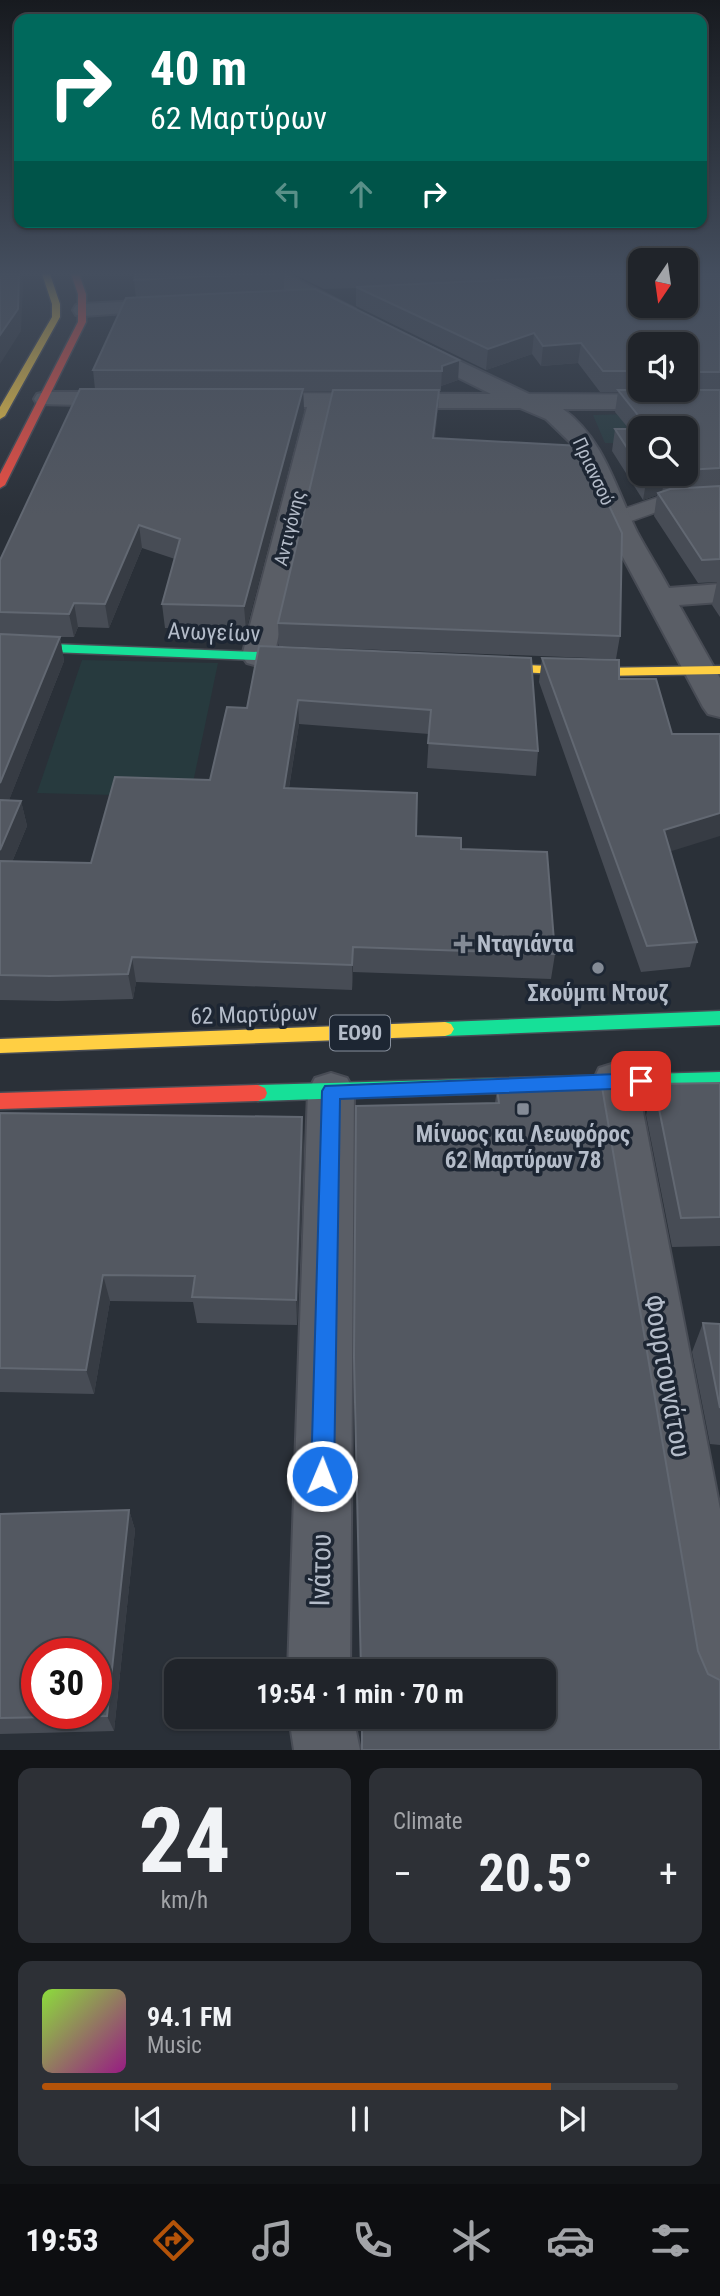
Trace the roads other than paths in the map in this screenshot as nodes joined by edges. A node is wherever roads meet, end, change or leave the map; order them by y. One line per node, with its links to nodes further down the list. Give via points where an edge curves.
1 (34, 353): 10 (main road)
2 (69, 353): 4 (main road)
3 (428, 353): 8 (street, Πριανσού)
4 (46, 399): 5 (street); 11 (main road)
5 (156, 399)
6 (224, 400): 7 (street)
7 (320, 400): 8 (street); 17 (street, Αντιγόνης)
8 (528, 402): 9 (street); 13 (street, Πριανσού, via 548,409 575,430)
9 (720, 402)
10 (3, 405)
11 (0, 485)
12 (720, 499): 13 (lane, via 662,503)
13 (617, 519): 15 (street, Πριανσού)
14 (720, 593): 15 (street)
15 (659, 598): 20 (street, Πριανσού)
16 (0, 646): 17 (main road, Ανωγείων)
17 (258, 656): 18 (main road, Ανωγείων)
18 (327, 659)
19 (460, 666): 20 (main road)
20 (710, 671): 21 (street, Πριανσού)
21 (720, 707)
22 (720, 1017): 23 (main road, 62 Μαρτύρων / ΕΟ90)
23 (0, 1046)
24 (720, 1079): 25 (main road)
25 (615, 1081): 26 (main road); 29 (street, Φουρτουνάτου)
26 (331, 1091): 27 (main road); 28 (street, Ινάτου)
27 (0, 1101)
28 (320, 1659)
29 (720, 1671)
30 (323, 1729): 31 (street)
31 (327, 1750)

